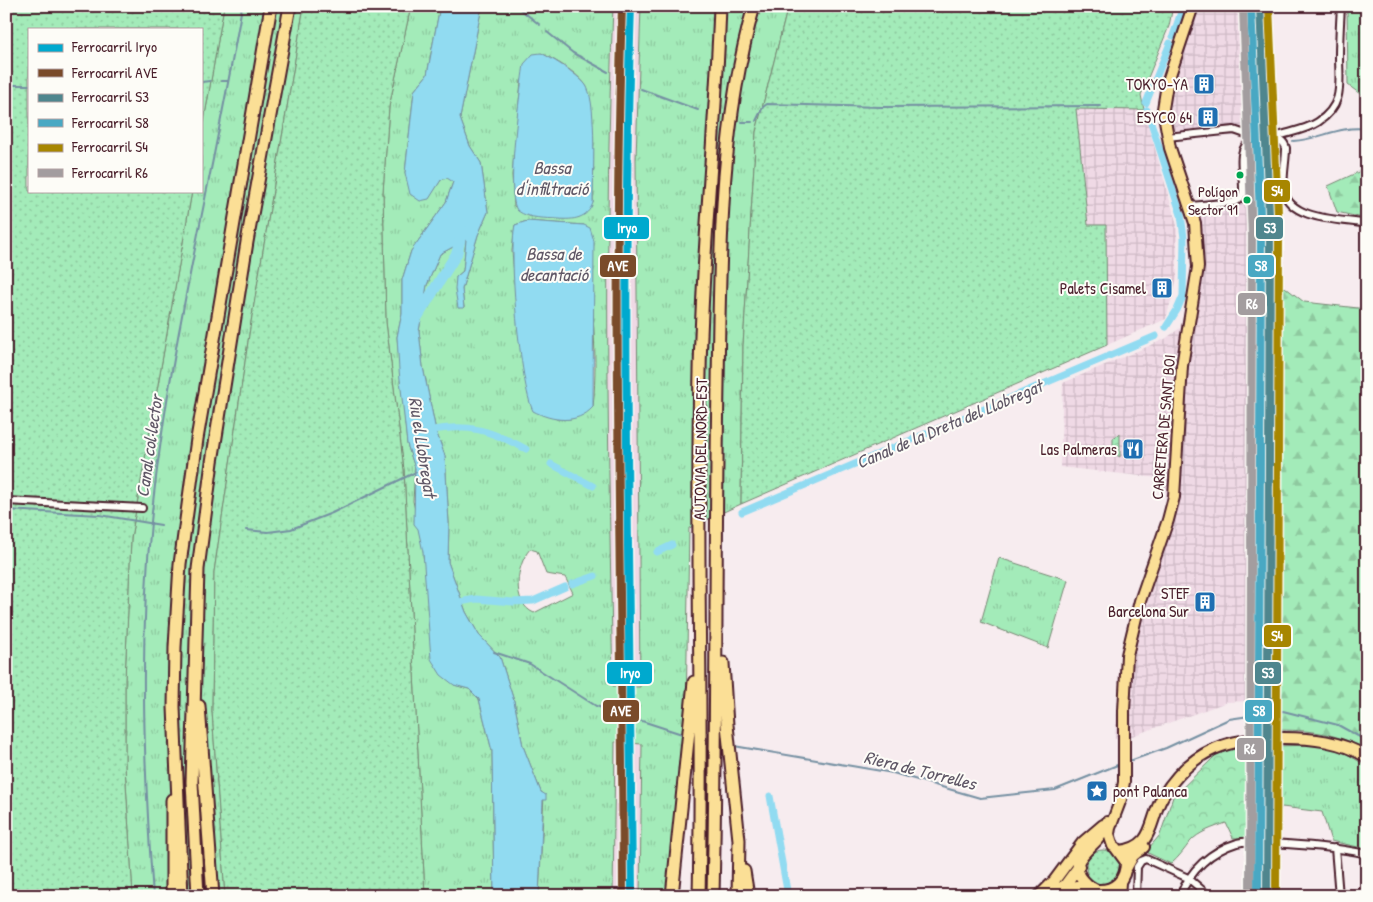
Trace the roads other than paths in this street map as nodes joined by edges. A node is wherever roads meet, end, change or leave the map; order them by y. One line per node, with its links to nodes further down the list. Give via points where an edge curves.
1 (271, 6): 19 (highway, via 199,429 180,564 175,647)
2 (290, 6): 14 (highway, via 247,242 212,462 198,569)
3 (720, 6): 15 (highway, AUTOVIA DEL NORD-EST, via 700,370)
4 (754, 6): 16 (highway, AUTOVIA DEL NORD-EST, via 735,86 724,196 715,552)
5 (1193, 6): 7 (main road, CARRETERA DE SANT BOI, via 1164,93)
6 (1341, 6): 9 (street, via 1341,86 1338,100 1318,122)
7 (1167, 137): 8 (street, via 1234,130); 10 (main road, CARRETERA DE SANT BOI)
8 (1258, 138): 9 (street); 10 (street, via 1247,142 1243,148 1240,199)
9 (1275, 138): 11 (street, via 1284,142 1286,148 1284,191 1292,205 1309,215)
10 (1191, 206): 20 (main road, CARRETERA DE SANT BOI, via 1198,238 1198,258 1181,376 1177,470 1168,520 1146,580 1129,644 1124,688)
11 (1367, 224)
12 (6, 501): 13 (street)
13 (142, 508)
14 (194, 665): 34 (highway, via 192,782); 35 (highway)
15 (697, 719): 36 (highway, via 688,750); 37 (highway, via 702,752)
16 (721, 724): 22 (highway, via 731,758); 38 (highway, AUTOVIA DEL NORD-EST, via 716,755)
17 (1242, 739): 18 (main road, via 1321,740); 24 (main road, via 1222,744 1191,764 1162,798 1142,843 1130,850); 28 (main road, via 1208,756 1174,787 1163,806 1152,838 1133,856)
18 (1367, 757)
19 (176, 768): 32 (highway, via 170,816); 33 (highway)
20 (1123, 787): 21 (main road); 24 (main road, via 1109,834)
21 (1108, 821): 23 (main road); 41 (main road, via 1083,842)
22 (739, 840): 39 (highway); 40 (highway)
23 (1093, 845): 24 (main road, via 1102,843); 27 (main road, via 1084,851)
24 (1116, 848): 28 (main road, via 1124,858)
25 (1334, 848): 26 (street); 29 (street, via 1239,843 1209,858); 50 (street)
26 (1367, 854)
27 (1078, 866): 31 (main road, via 1083,880); 42 (main road, via 1065,885)
28 (1126, 869): 30 (main road)
29 (1188, 878): 47 (street, via 1143,860 1137,868); 48 (street); 49 (street)
30 (1120, 883): 31 (main road); 46 (main road)
31 (1094, 891): 43 (main road, via 1076,886); 44 (main road); 45 (main road)
32 (172, 896)
33 (182, 896)
34 (198, 896)
35 (214, 896)
36 (672, 896)
37 (699, 896)
38 (712, 896)
39 (738, 896)
40 (748, 896)
41 (1039, 896)
42 (1048, 896)
43 (1057, 896)
44 (1069, 896)
45 (1107, 896)
46 (1119, 896)
47 (1136, 896)
48 (1180, 896)
49 (1209, 896)
50 (1339, 896)

